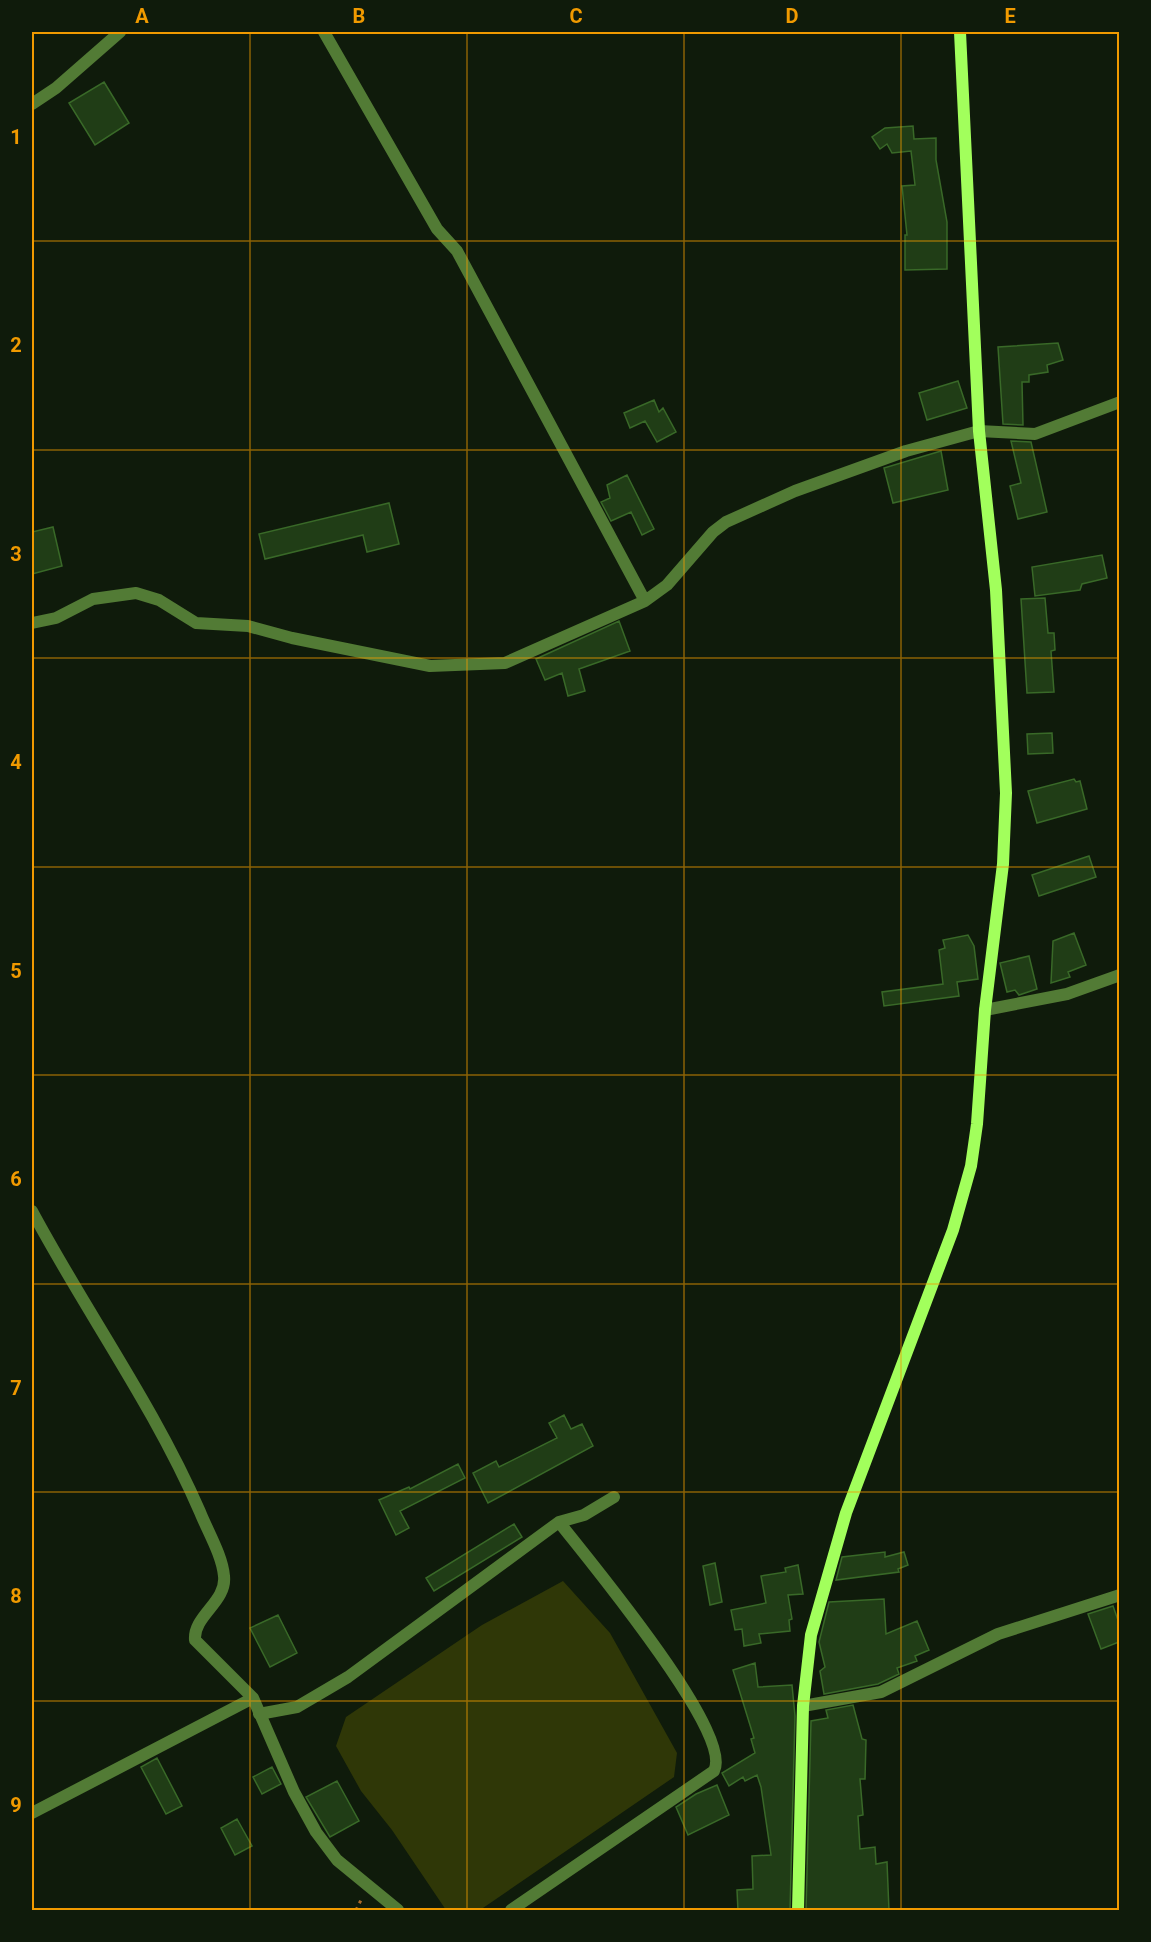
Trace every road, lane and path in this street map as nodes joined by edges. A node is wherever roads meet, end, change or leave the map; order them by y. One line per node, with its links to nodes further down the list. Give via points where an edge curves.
1 (120, 32): 4 (street)
2 (324, 32): 8 (street, via 436,230 457,251)
3 (960, 32): 7 (street)
4 (35, 103): 5 (street)
5 (32, 115)
6 (1119, 402): 7 (street, via 1035,434)
7 (979, 431): 8 (street, via 906,451 817,483 726,522 667,585); 11 (street, via 996,590 1006,793 1003,864)
8 (645, 601): 9 (street, via 526,655 505,663 483,665 430,666 248,626 196,623 159,600 136,592 93,599 56,618)
9 (32, 623)
10 (1119, 975): 11 (street, via 1067,994)
11 (985, 1010): 17 (street, via 977,1124 966,1185 949,1242 846,1513 811,1635)
12 (32, 1211): 16 (street, via 185,1478 223,1568 224,1587 195,1633 195,1640)
13 (614, 1497): 14 (street, via 584,1515)
14 (559, 1522): 18 (street, via 348,1677 297,1707); 21 (street, via 687,1692 707,1728 716,1767)
15 (1119, 1596): 17 (street, via 998,1634 881,1692)
16 (253, 1698): 18 (street); 19 (street)
17 (803, 1706): 22 (street)
18 (259, 1714): 20 (street, via 316,1832 337,1860)
19 (32, 1813)
20 (398, 1911)
21 (511, 1911)
22 (798, 1911)

